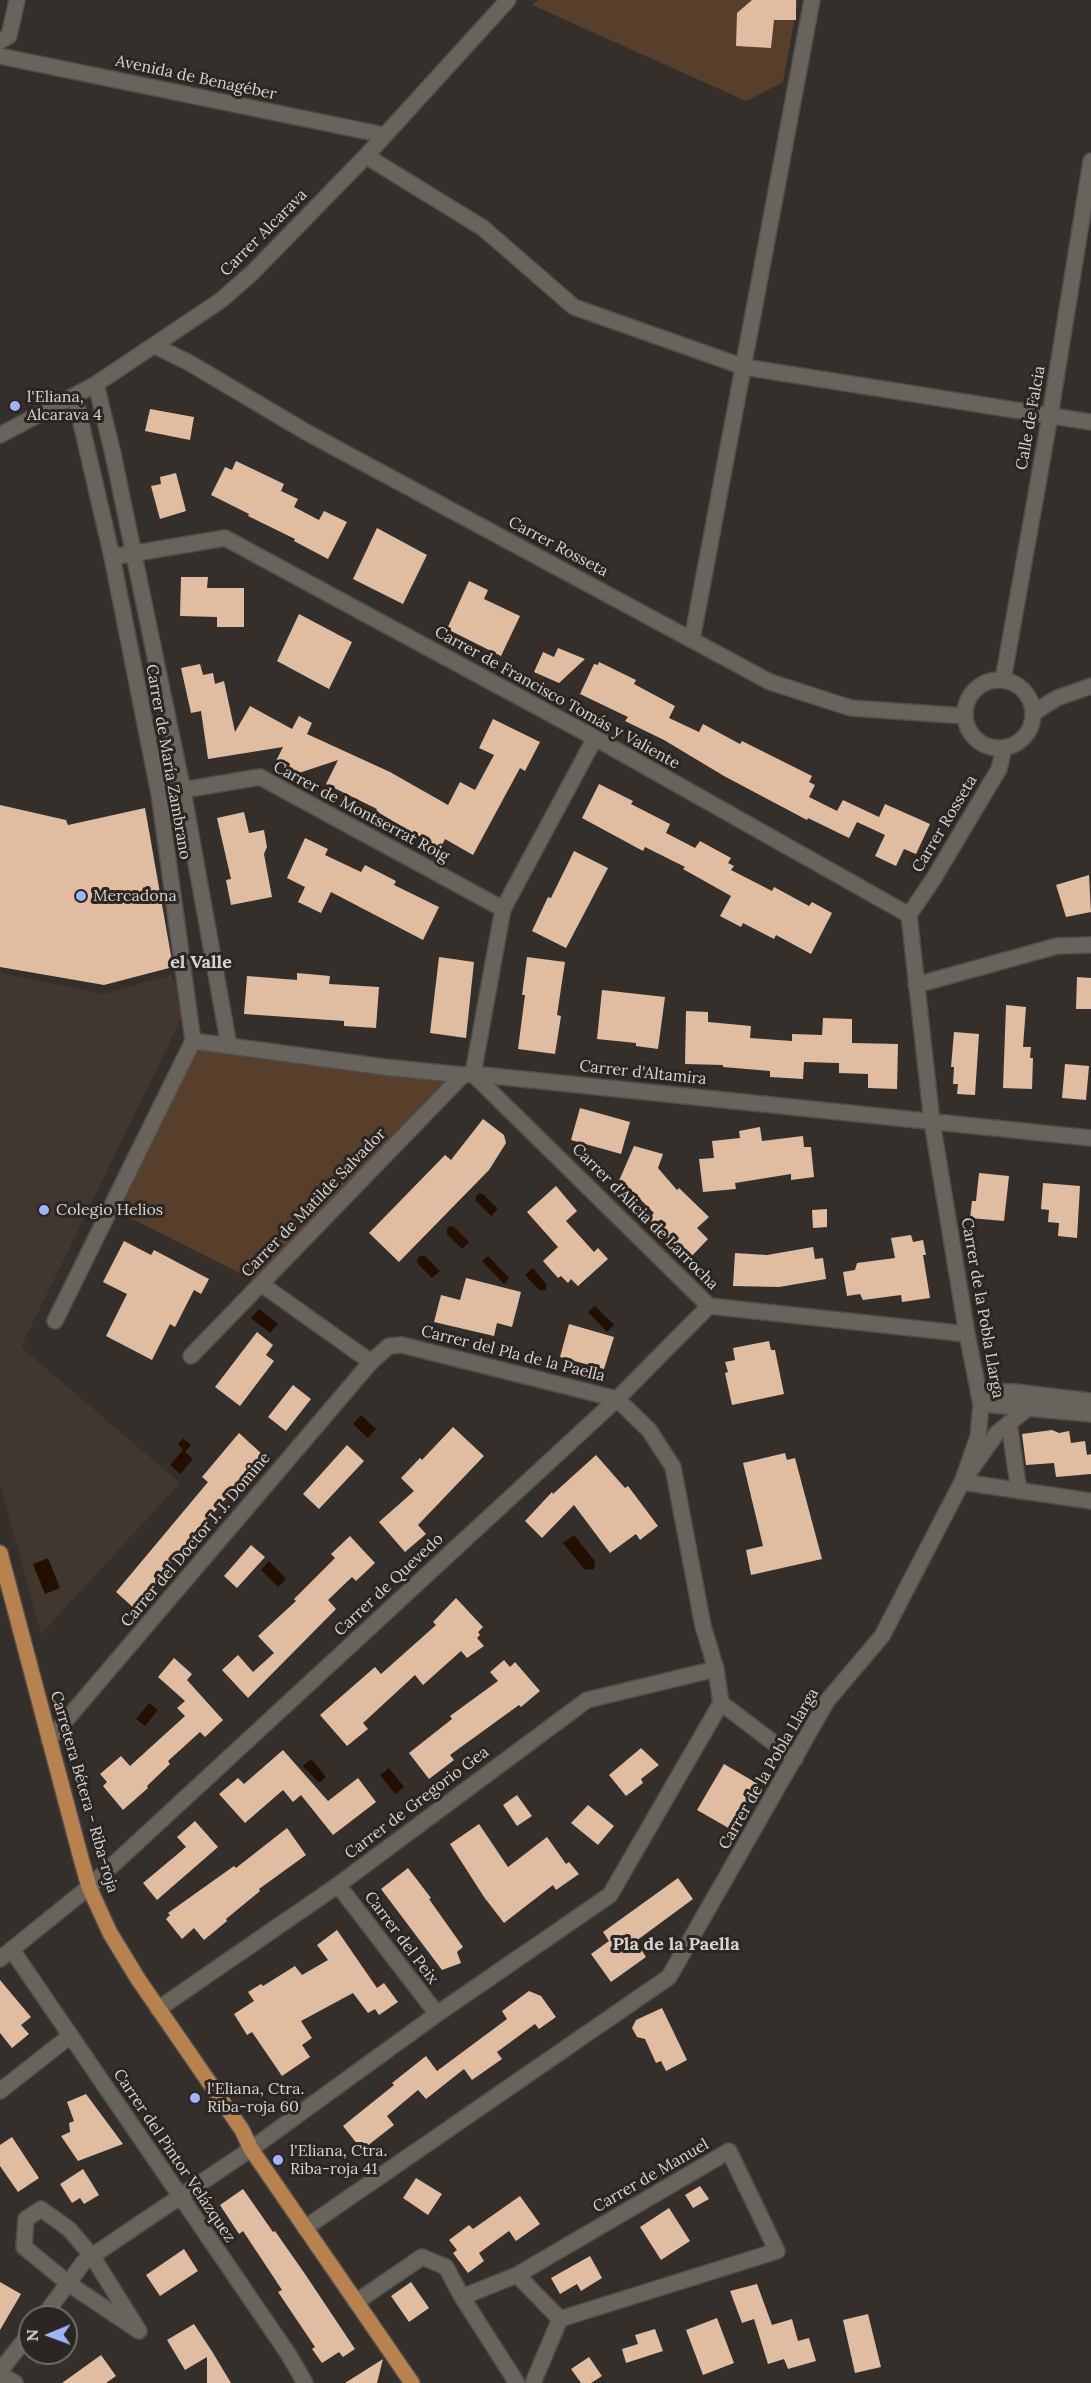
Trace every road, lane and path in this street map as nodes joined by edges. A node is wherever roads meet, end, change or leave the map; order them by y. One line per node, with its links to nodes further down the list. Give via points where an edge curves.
1 (17, 0): 4 (street, via 9,36)
2 (508, 0): 6 (street, Carrer Alcarava)
3 (812, 0): 10 (street)
4 (0, 41)
5 (0, 56): 6 (street, Avenida de Benagéber)
6 (384, 135): 7 (street, Carrer Alcarava)
7 (366, 156): 9 (street, Carrer Alcarava, via 252,273 220,301); 10 (street, via 483,228 573,307)
8 (1091, 161): 13 (street, Calle de Falcia)
9 (155, 346): 11 (street, Carrer Alcarava); 18 (street, Carrer Rosseta)
10 (744, 367): 13 (street); 18 (street)
11 (96, 384): 12 (street, Carrer Alcarava); 16 (street, Carrer de María Zambrano)
12 (75, 397): 15 (street, Carrer Alcarava); 17 (street, Carrer de María Zambrano)
13 (1050, 416): 14 (street); 19 (street, Calle de Falcia)
14 (1091, 422)
15 (0, 435)
16 (133, 555): 17 (street, Carrer de Francisco Tomás y Valiente); 23 (street, Carrer de Francisco Tomás y Valiente, via 225,538); 25 (street, Carrer de María Zambrano)
17 (112, 558): 26 (street, Carrer de María Zambrano)
18 (692, 640): 22 (street, Carrer Rosseta, via 770,682 851,708)
19 (1003, 680): 21 (street, via 1013,682 1028,695); 22 (street, via 993,680 976,689)
20 (1091, 686): 21 (street, via 1057,698)
21 (1033, 713): 24 (street, via 1027,734)
22 (965, 716): 24 (street, via 979,741)
23 (595, 738): 27 (street); 28 (street, Carrer de Francisco Tomás y Valiente)
24 (1004, 748): 28 (street, Carrer Rosseta, via 994,778)
25 (183, 791): 26 (street, Carrer de Montserrat Roig); 27 (street, Carrer de Montserrat Roig, via 260,777); 32 (street, Carrer de María Zambrano)
26 (159, 794): 31 (street, Carrer de María Zambrano)
27 (503, 909): 33 (street)
28 (909, 915): 30 (street)
29 (1091, 945): 30 (street, via 1057,946)
30 (916, 985): 34 (street, Carrer de la Pobla Llarga)
31 (193, 1041): 32 (street, Carrer d'Altamira); 38 (street)
32 (229, 1046): 33 (street, Carrer d'Altamira)
33 (468, 1074): 34 (street, Carrer d'Altamira); 36 (street, Carrer de Matilde Salvador); 37 (street, Carrer d'Alicia de Larrocha)
34 (932, 1122): 35 (street, Carrer d'Altamira); 39 (street, Carrer de la Pobla Llarga)
35 (1091, 1138)
36 (261, 1284): 40 (street, Carrer de Matilde Salvador); 41 (street)
37 (709, 1306): 39 (street, Carrer d'Alicia de Larrocha); 42 (street, Carrer de Quevedo)
38 (55, 1321)
39 (967, 1334): 43 (street, Carrer de la Pobla Llarga)
40 (190, 1356)
41 (371, 1362): 42 (street, Carrer del Pla de la Paella, via 389,1346 402,1345); 54 (street, Carrer del Doctor J. J. Domine)
42 (617, 1398): 52 (street, Carrer del Pla de la Paella, via 649,1430 673,1467 703,1626); 57 (street, Carrer de Quevedo)
43 (980, 1398): 44 (street, via 1016,1392); 45 (street); 48 (street, Carrer de la Pobla Llarga, via 978,1437)
44 (1091, 1401)
45 (1028, 1408): 46 (street); 47 (street)
46 (1091, 1414)
47 (1009, 1423): 48 (street, via 997,1433); 49 (street)
48 (962, 1482): 49 (street); 55 (street, Carrer de la Pobla Llarga, via 882,1636 827,1701)
49 (1019, 1491): 50 (street)
50 (1091, 1501)
51 (0, 1553): 54 (main road, Carretera Bétera - Riba-roja)
52 (716, 1669): 53 (street, Carrer del Pla de la Paella); 56 (street, Carrer de Gregorio Gea, via 587,1700)
53 (721, 1703): 55 (street); 60 (street, via 610,1895)
54 (49, 1740): 57 (main road, Carretera Bétera - Riba-roja)
55 (795, 1759): 65 (street, Carrer de la Pobla Llarga, via 669,1977)
56 (338, 1885): 59 (street, Carrer de Gregorio Gea); 60 (street, Carrer del Peix)
57 (89, 1887): 58 (street, Carrer de Quevedo); 59 (main road, Carretera Bétera - Riba-roja, via 110,1933)
58 (6, 1955): 61 (street, Carrer del Pintor Velázquez)
59 (158, 2009): 63 (main road, Carretera Bétera - Riba-roja, via 242,2130)
60 (436, 2014): 63 (street)
61 (70, 2036): 62 (street); 64 (street, Carrer del Pintor Velázquez)
62 (0, 2091)
63 (251, 2149): 64 (street); 65 (main road, Carretera Bétera - Riba-roja)
64 (180, 2197): 66 (street); 76 (street, Carrer del Pintor Velázquez)
65 (305, 2228): 70 (main road, Carretera Bétera - Riba-roja)
66 (92, 2256): 68 (street); 68 (street, via 139,2331); 68 (street, via 69,2229 41,2209 26,2218 24,2247)
67 (517, 2275): 69 (street, Carrer de Manuel); 72 (street); 72 (street, Carrer de Manuel, via 729,2151 777,2251)
68 (69, 2284): 71 (street)
69 (462, 2297): 70 (street, via 446,2267 422,2257); 78 (street)
70 (356, 2302): 77 (main road, Carretera Bétera - Riba-roja)
71 (52, 2305)
72 (560, 2319): 79 (street)
73 (18, 2349): 74 (street)
74 (0, 2373): 75 (street)
75 (15, 2383)
76 (305, 2383)
77 (412, 2383)
78 (517, 2383)
79 (534, 2383)

